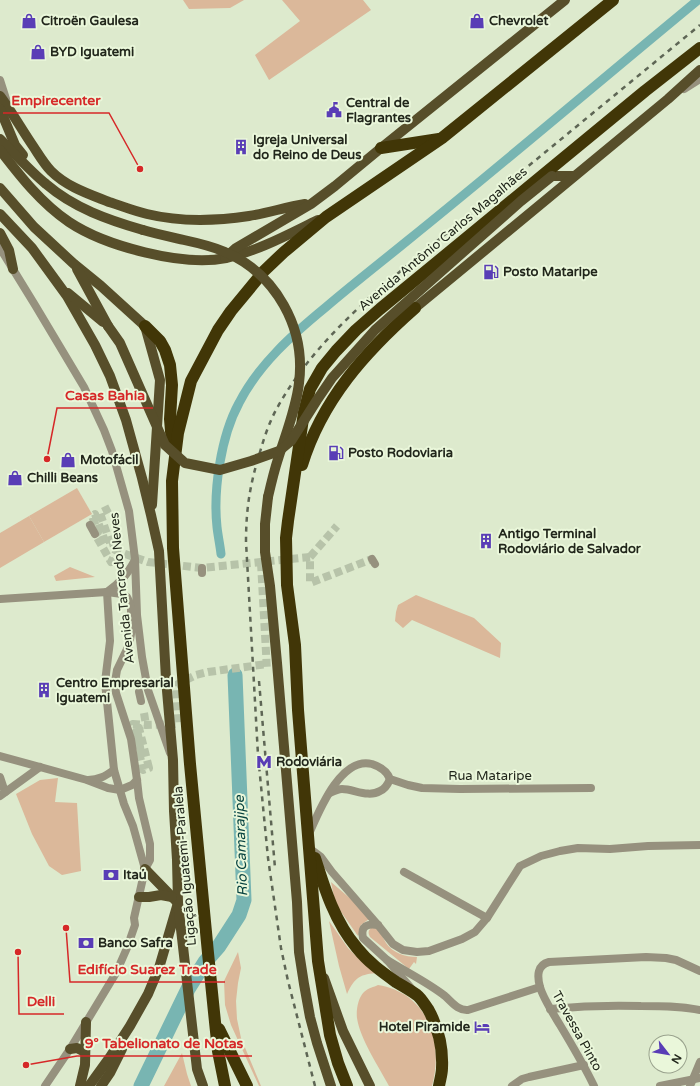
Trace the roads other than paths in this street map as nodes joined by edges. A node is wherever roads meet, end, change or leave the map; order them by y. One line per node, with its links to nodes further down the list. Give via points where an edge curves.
1 (565, 0): 14 (main road)
2 (606, 0): 4 (highway)
3 (613, 0): 4 (highway)
4 (595, 14): 12 (highway)
5 (700, 48): 16 (highway, Avenida Antônio Carlos Magalhães)
6 (700, 70): 10 (main road, Avenida Antônio Carlos Magalhães)
7 (700, 79): 10 (street)
8 (0, 80): 11 (street)
9 (0, 96): 11 (main road)
10 (668, 99): 19 (main road, Avenida Antônio Carlos Magalhães)
11 (4, 108): 17 (main road, via 15,145); 21 (main road, via 50,170 60,179 128,209 171,219 203,220 248,216)
12 (442, 138): 14 (highway); 23 (highway)
13 (0, 139): 17 (main road)
14 (381, 148): 21 (main road)
15 (0, 150): 26 (main road, via 17,173 50,207 86,231 155,255 179,259)
16 (566, 156): 18 (main road); 34 (highway, Avenida Antônio Carlos Magalhães, via 380,309 356,330 322,368 310,389 304,412)
17 (32, 171): 89 (main road, bridge, via 47,185 79,206 118,223 213,247 231,255 260,275 280,298 294,329 300,355 299,382 292,416 268,497 265,552 271,593 299,952 310,1017)
18 (552, 176): 19 (main road); 31 (main road, bridge, via 375,330 332,378 291,441 279,451 250,462 220,470 185,463 165,445 120,343)
19 (574, 176): 30 (main road, Avenida Antônio Carlos Magalhães)
20 (0, 188): 27 (main road, via 34,227)
21 (311, 204): 26 (main road, via 236,248)
22 (0, 214): 29 (main road, Avenida Tancredo Neves, via 32,248)
23 (326, 217): 26 (main road, via 256,249); 33 (highway, via 264,271 218,330 191,380)
24 (0, 233): 28 (main road, via 9,250)
25 (0, 248): 28 (street, Avenida Tancredo Neves)
26 (225, 258)
27 (74, 264): 31 (main road); 32 (main road)
28 (13, 269): 38 (street, Avenida Tancredo Neves, via 84,387 104,430 129,511)
29 (59, 285): 31 (main road); 35 (main road, Avenida Tancredo Neves, via 95,345 118,395)
30 (415, 308): 34 (highway, Avenida Antônio Carlos Magalhães, via 374,347 332,399 304,456)
31 (108, 326)
32 (145, 326): 33 (highway, via 160,341 170,365 170,419); 35 (main road, via 160,380)
33 (174, 462): 74 (highway, Ligação Iguatemi-Paralela, via 173,548 190,764)
34 (290, 506): 55 (highway, Avenida Antônio Carlos Magalhães, via 286,538 287,584)
35 (151, 515): 44 (main road, Avenida Tancredo Neves, via 158,551)
36 (90, 525): 37 (street)
37 (95, 534)
38 (135, 559): 39 (street, via 124,578); 44 (street, Avenida Tancredo Neves, via 137,615 148,690)
39 (107, 592): 40 (street); 46 (street, Avenida Tancredo Neves, via 110,641 105,682); 50 (street, Avenida Tancredo Neves, via 127,597 131,608 129,645 117,670 115,682 116,693 131,739)
40 (0, 599)
41 (139, 692): 42 (street)
42 (140, 701)
43 (0, 756): 45 (street)
44 (173, 760): 61 (main road, Avenida Tancredo Neves, via 178,860)
45 (40, 767): 49 (street); 54 (street)
46 (114, 770): 49 (street, via 101,778); 52 (street, Avenida Tancredo Neves)
47 (0, 777): 54 (street)
48 (390, 779): 51 (street, Rua Mataripe, via 422,788); 53 (street, via 386,786 374,793 337,789); 53 (street, Rua Mataripe, via 378,766 367,763 356,765 336,782)
49 (87, 780): 52 (street)
50 (137, 780): 52 (street); 58 (street, via 150,844 150,860)
51 (592, 788)
52 (120, 790): 58 (street, Avenida Tancredo Neves)
53 (330, 793): 55 (street, Rua Mataripe)
54 (3, 794)
55 (308, 835): 57 (highway); 65 (highway, Avenida Antônio Carlos Magalhães)
56 (700, 845): 62 (street, via 578,848 541,856 520,866)
57 (313, 851): 63 (street, via 321,857); 66 (highway, via 327,897 342,929)
58 (145, 869): 60 (street); 61 (main road)
59 (404, 872): 62 (street)
60 (139, 897): 61 (main road, via 161,895); 75 (street, via 135,925 127,948 116,973)
61 (175, 900): 76 (main road, Avenida Tancredo Neves, via 159,968); 86 (main road, via 180,922 197,1069)
62 (487, 918): 63 (street, via 475,932 462,939 429,951 417,952 398,948)
63 (378, 925): 64 (street, via 366,925 362,933 363,938)
64 (387, 960): 68 (street); 69 (street, Travessa Pinto)
65 (318, 961): 90 (highway, Avenida Antônio Carlos Magalhães, via 330,1035); 91 (main road, via 343,1031)
66 (373, 965): 68 (street, Travessa Pinto); 71 (highway)
67 (700, 971): 70 (street, Travessa Pinto, via 666,958 549,962 544,963 539,970)
68 (400, 974): 69 (street, Travessa Pinto); 71 (street)
69 (432, 987): 70 (street, Travessa Pinto, via 455,1006 464,1010); 71 (street, via 422,987)
70 (540, 987): 72 (street, Travessa Pinto)
71 (420, 998): 92 (highway, via 439,1036 442,1069)
72 (550, 1009): 73 (street, via 609,1005 668,1006); 80 (street, Travessa Pinto)
73 (700, 1010)
74 (215, 1017): 87 (highway, Ligação Iguatemi-Paralela); 88 (highway)
75 (86, 1022): 77 (street); 78 (main road)
76 (130, 1026): 84 (main road, Avenida Tancredo Neves); 85 (main road, via 122,1050)
77 (70, 1049): 78 (main road, via 77,1048); 82 (street)
78 (85, 1052): 83 (main road)
79 (700, 1062): 81 (street)
80 (584, 1065): 93 (street, via 522,1079); 94 (street, Travessa Pinto)
81 (694, 1081): 95 (street)
82 (45, 1086)
83 (80, 1086)
84 (89, 1086)
85 (101, 1086)
86 (203, 1086)
87 (225, 1086)
88 (247, 1086)
89 (331, 1086)
90 (347, 1086)
91 (370, 1086)
92 (439, 1086)
93 (512, 1086)
94 (594, 1086)
95 (660, 1086)

